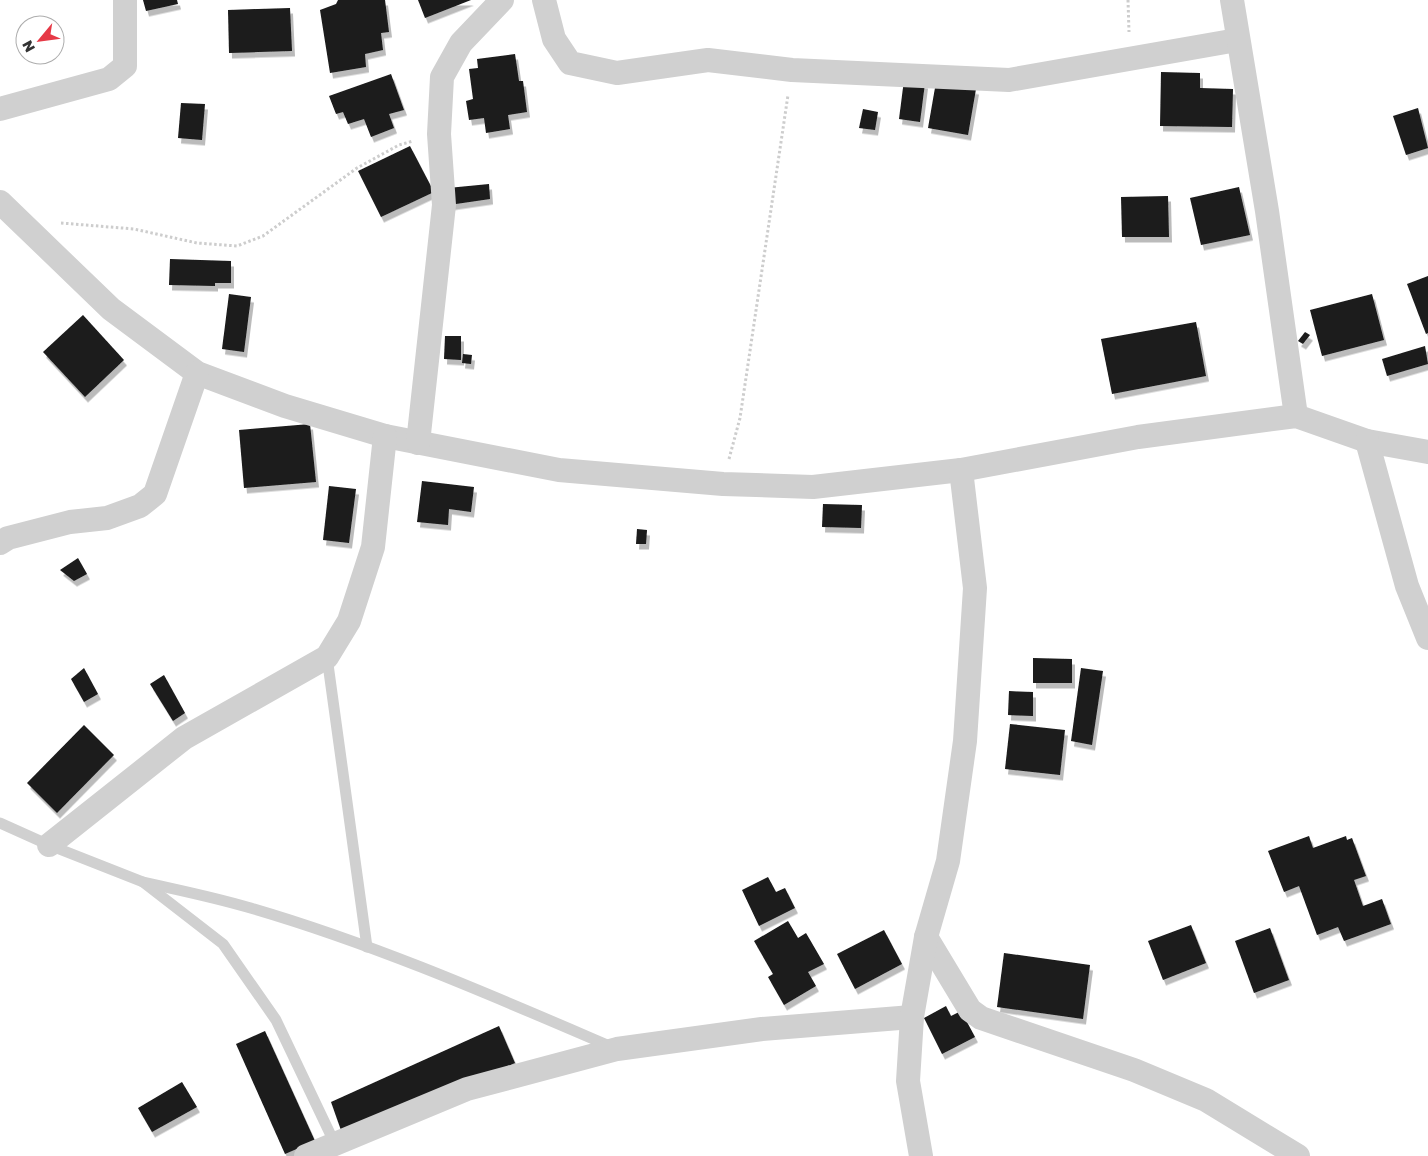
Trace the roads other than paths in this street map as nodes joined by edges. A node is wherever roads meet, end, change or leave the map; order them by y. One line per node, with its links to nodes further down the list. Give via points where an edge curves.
1 (125, 0): 6 (street, via 125,66 109,79)
2 (502, 0): 12 (street, via 461,43 442,77 440,134 444,205)
3 (544, 0): 5 (street, via 554,39 570,63 617,73 708,60 792,70 1009,80)
4 (1232, 0): 5 (street)
5 (1238, 40): 9 (street, via 1267,211)
6 (0, 109)
7 (0, 202): 8 (street, via 111,309)
8 (197, 374): 10 (street, via 285,406); 15 (street, via 155,494 140,506 107,518 70,522)
9 (1296, 416): 11 (street); 14 (street, via 1138,437)
10 (385, 436): 12 (street); 17 (street, via 373,547 349,622)
11 (1367, 441): 13 (street); 16 (street, via 1407,586)
12 (418, 443): 14 (street, via 559,470 723,484 813,487)
13 (1428, 452)
14 (961, 470): 21 (street, via 975,588 965,741 948,861)
15 (0, 543)
16 (1428, 638)
17 (327, 656): 19 (street, via 184,738); 22 (lane)
18 (0, 822): 19 (lane)
19 (49, 845): 20 (lane)
20 (143, 882): 22 (lane, via 247,907); 25 (lane, via 223,944 276,1020)
21 (926, 937): 23 (street); 28 (street, via 970,1010 981,1018 1134,1070 1206,1100)
22 (367, 947): 24 (lane)
23 (912, 1017): 24 (street, via 762,1029); 27 (street, via 908,1082)
24 (617, 1049): 25 (street, via 467,1090)
25 (335, 1144): 26 (street)
26 (306, 1156)
27 (922, 1156)
28 (1298, 1156)

